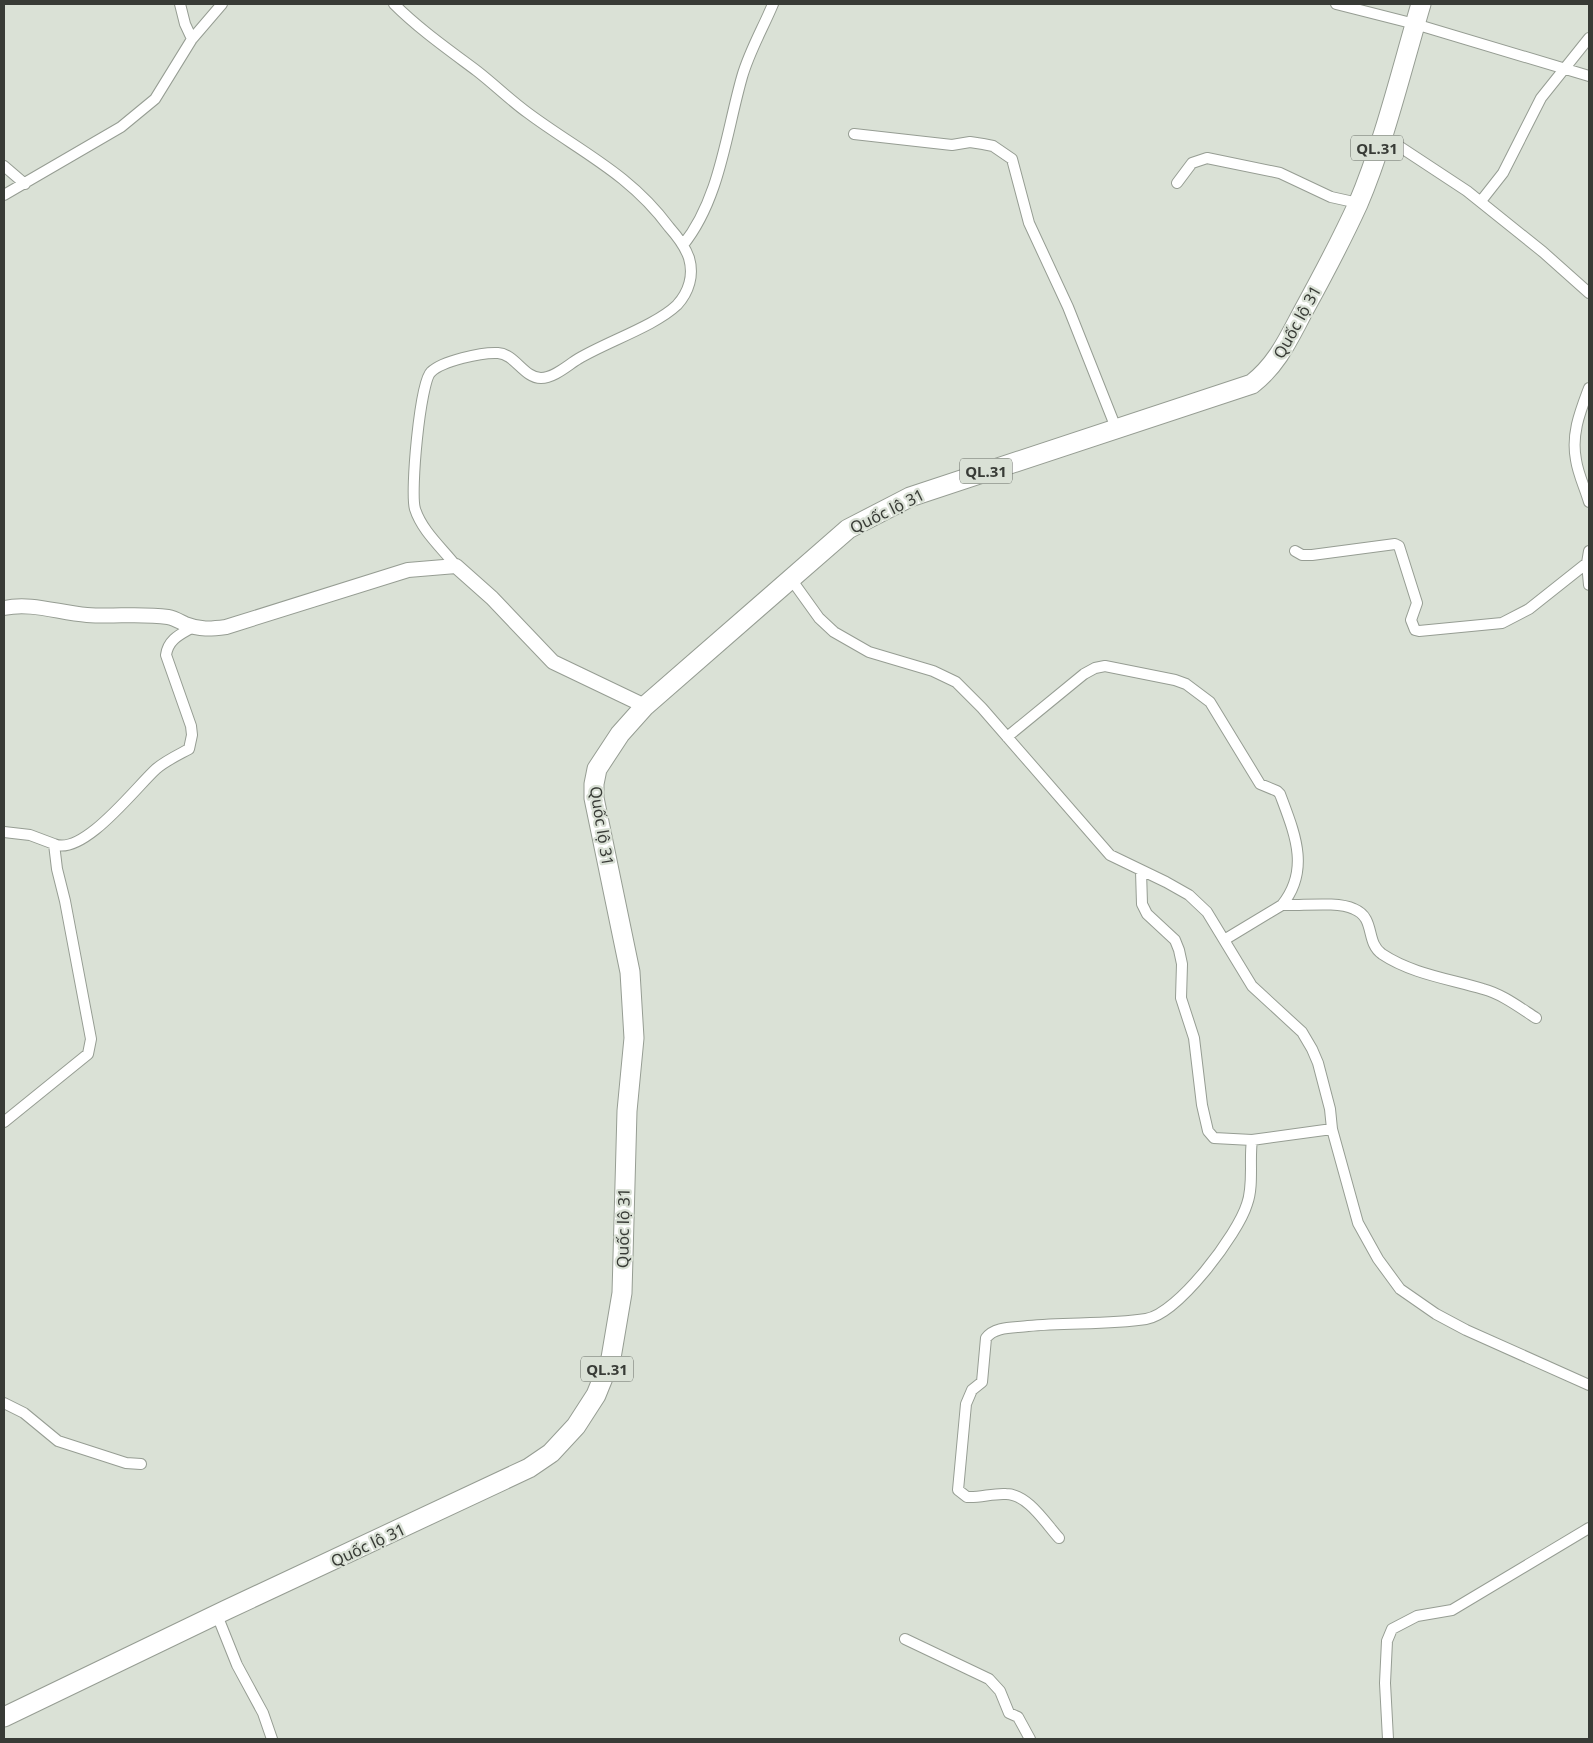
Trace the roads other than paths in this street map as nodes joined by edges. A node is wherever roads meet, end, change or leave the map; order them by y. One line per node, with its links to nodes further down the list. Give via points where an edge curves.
1 (180, 4): 9 (street)
2 (222, 4): 9 (street)
3 (394, 4): 20 (street, via 528,113 634,186)
4 (774, 4): 20 (street, via 742,75 716,177 702,216)
5 (1336, 4): 7 (street)
6 (1421, 4): 7 (highway, Quốc lộ 31 / QL.31)
7 (1415, 24): 10 (street); 13 (highway, Quốc lộ 31 / QL.31)
8 (1589, 38): 10 (street)
9 (192, 39): 16 (street, via 155,98 121,127)
10 (1564, 69): 11 (street); 18 (street, via 1541,98 1503,173)
11 (1589, 76)
12 (854, 134): 23 (street, via 952,145 983,144 993,146 1012,159 1029,223 1068,307)
13 (1382, 135): 18 (street); 19 (highway, Quốc lộ 31 / QL.31)
14 (4, 166): 16 (street)
15 (1177, 183): 19 (street, via 1192,163 1207,158 1280,173 1330,197)
16 (25, 184): 17 (street)
17 (4, 195)
18 (1481, 201): 21 (street)
19 (1358, 203): 23 (highway, Quốc lộ 31 / QL.31, via 1317,286 1267,372 1252,384)
20 (684, 245): 28 (street, via 692,271 691,282 676,306 550,376 533,376 510,357 498,353 458,360 430,372 425,381 418,426 413,499 418,518)
21 (1589, 293)
22 (1589, 388): 24 (street, via 1574,438 1576,462)
23 (1116, 428): 29 (highway, Quốc lộ 31 / QL.31, via 910,497 848,529)
24 (1589, 502)
25 (1295, 551): 27 (street, via 1312,555 1370,546 1399,546 1417,603 1411,620 1415,630 1419,631 1502,623 1529,609)
26 (1589, 552): 27 (street)
27 (1587, 564): 30 (street)
28 (456, 566): 32 (street, via 408,570 226,627 210,630); 33 (street, via 492,598 553,662)
29 (791, 578): 33 (highway, Quốc lộ 31 / QL.31); 34 (street, via 819,618 834,632 869,652 933,671 956,682)
30 (1589, 585)
31 (4, 608): 32 (street, via 15,605 88,615 146,614 172,618)
32 (193, 627): 36 (street, via 174,638 166,655 191,726 189,749 158,767 106,820 69,845 61,847)
33 (645, 706): 49 (highway, Quốc lộ 31 / QL.31, via 605,755 597,769 594,784 594,798 630,972 634,1038 626,1111 622,1293 611,1358 596,1395 576,1426 551,1453 529,1468)
34 (1007, 737): 37 (street, via 1110,855); 38 (street, via 1095,668 1105,666 1186,684 1217,711 1260,784 1280,794 1299,856 1288,897)
35 (4, 832): 36 (street, via 30,835)
36 (54, 844): 41 (street, via 91,1046 84,1060)
37 (1141, 871): 39 (street, via 1200,903); 43 (street, via 1142,904 1147,914 1175,940 1179,950 1181,998 1194,1038 1208,1131 1214,1138)
38 (1282, 905): 39 (street); 40 (street, via 1352,907 1363,913 1372,942 1382,954 1442,979 1498,994)
39 (1224, 940): 42 (street, via 1252,986 1310,1044 1330,1109)
40 (1536, 1018)
41 (4, 1122)
42 (1332, 1129): 43 (street); 44 (street, via 1358,1223 1400,1289 1466,1330)
43 (1252, 1140): 48 (street, via 1248,1202 1243,1217 1188,1291 1176,1302 1148,1319 1052,1323 994,1330 986,1338 982,1382 972,1390 966,1404 958,1490 967,1497 1017,1496)
44 (1589, 1385)
45 (4, 1403): 46 (street, via 24,1413 58,1441 126,1463)
46 (141, 1464)
47 (1589, 1528): 54 (street, via 1452,1610 1417,1616 1392,1629 1387,1641 1385,1684)
48 (1059, 1538)
49 (217, 1615): 51 (highway, Quốc lộ 31 / QL.31); 52 (street)
50 (904, 1639): 53 (street, via 989,1679 1000,1691 1009,1713 1018,1717)
51 (4, 1717)
52 (272, 1739)
53 (1030, 1739)
54 (1388, 1739)

